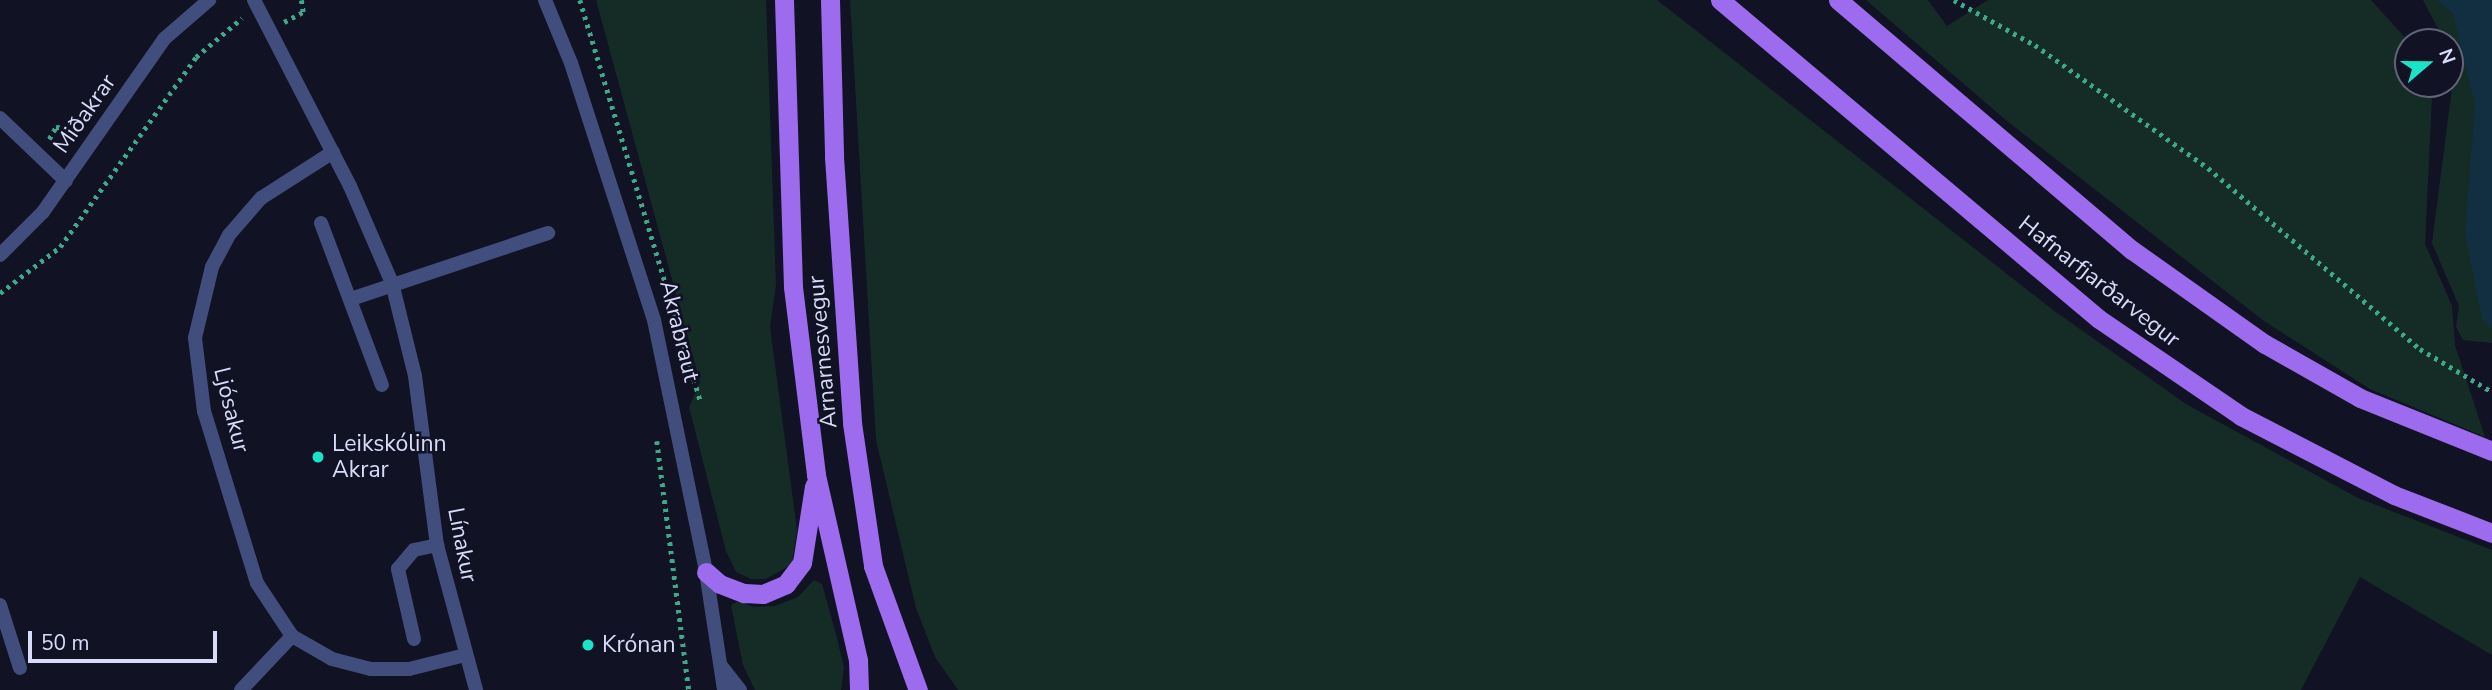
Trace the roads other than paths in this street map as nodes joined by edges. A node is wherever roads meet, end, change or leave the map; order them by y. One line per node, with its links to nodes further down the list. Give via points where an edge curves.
1 (209, 0): 14 (street, Miðakrar, via 164,39)
2 (254, 0): 13 (street, Línakur)
3 (545, 0): 10 (street, Akrabraut)
4 (551, 0): 10 (street, Akrabraut)
5 (784, 0): 22 (main road, Arnarnesvegur, via 793,287)
6 (830, 0): 37 (main road, Arnarnesvegur, via 843,313 855,448 873,566)
7 (1706, 0): 11 (main road)
8 (1720, 0): 11 (main road, Hafnarfjarðarvegur)
9 (1839, 0): 21 (main road, Hafnarfjarðarvegur, via 2132,250 2265,344 2360,398)
10 (555, 20): 25 (street, Akrabraut, via 654,320)
11 (1755, 32): 23 (main road, Hafnarfjarðarvegur, via 2099,319 2231,409 2394,495)
12 (0, 118): 14 (street)
13 (333, 152): 18 (street, Línakur); 27 (street, Ljósakur, via 280,183 229,235 203,290 195,338 198,387 250,566 265,600)
14 (66, 181): 17 (street, Miðakrar, via 25,233)
15 (321, 223): 19 (street)
16 (548, 233): 18 (street)
17 (0, 255)
18 (392, 283): 19 (street); 24 (street, Línakur, via 417,387)
19 (351, 299): 20 (street)
20 (382, 385)
21 (2492, 451)
22 (816, 475): 25 (main road, via 802,563 786,584 772,592 744,593 720,584); 36 (main road, Arnarnesvegur, via 859,660)
23 (2492, 533)
24 (436, 545): 28 (street, via 414,550 398,569); 29 (street, Línakur)
25 (706, 572): 30 (street, Akrabraut)
26 (0, 605): 31 (street)
27 (292, 636): 29 (street, Ljósakur, via 332,659 371,669 409,669); 32 (street)
28 (414, 639)
29 (465, 655): 33 (street, Línakur)
30 (719, 663): 34 (street, Akrabraut); 35 (street, Akrabraut)
31 (20, 668)
32 (241, 690)
33 (476, 690)
34 (724, 690)
35 (740, 690)
36 (859, 690)
37 (918, 690)

